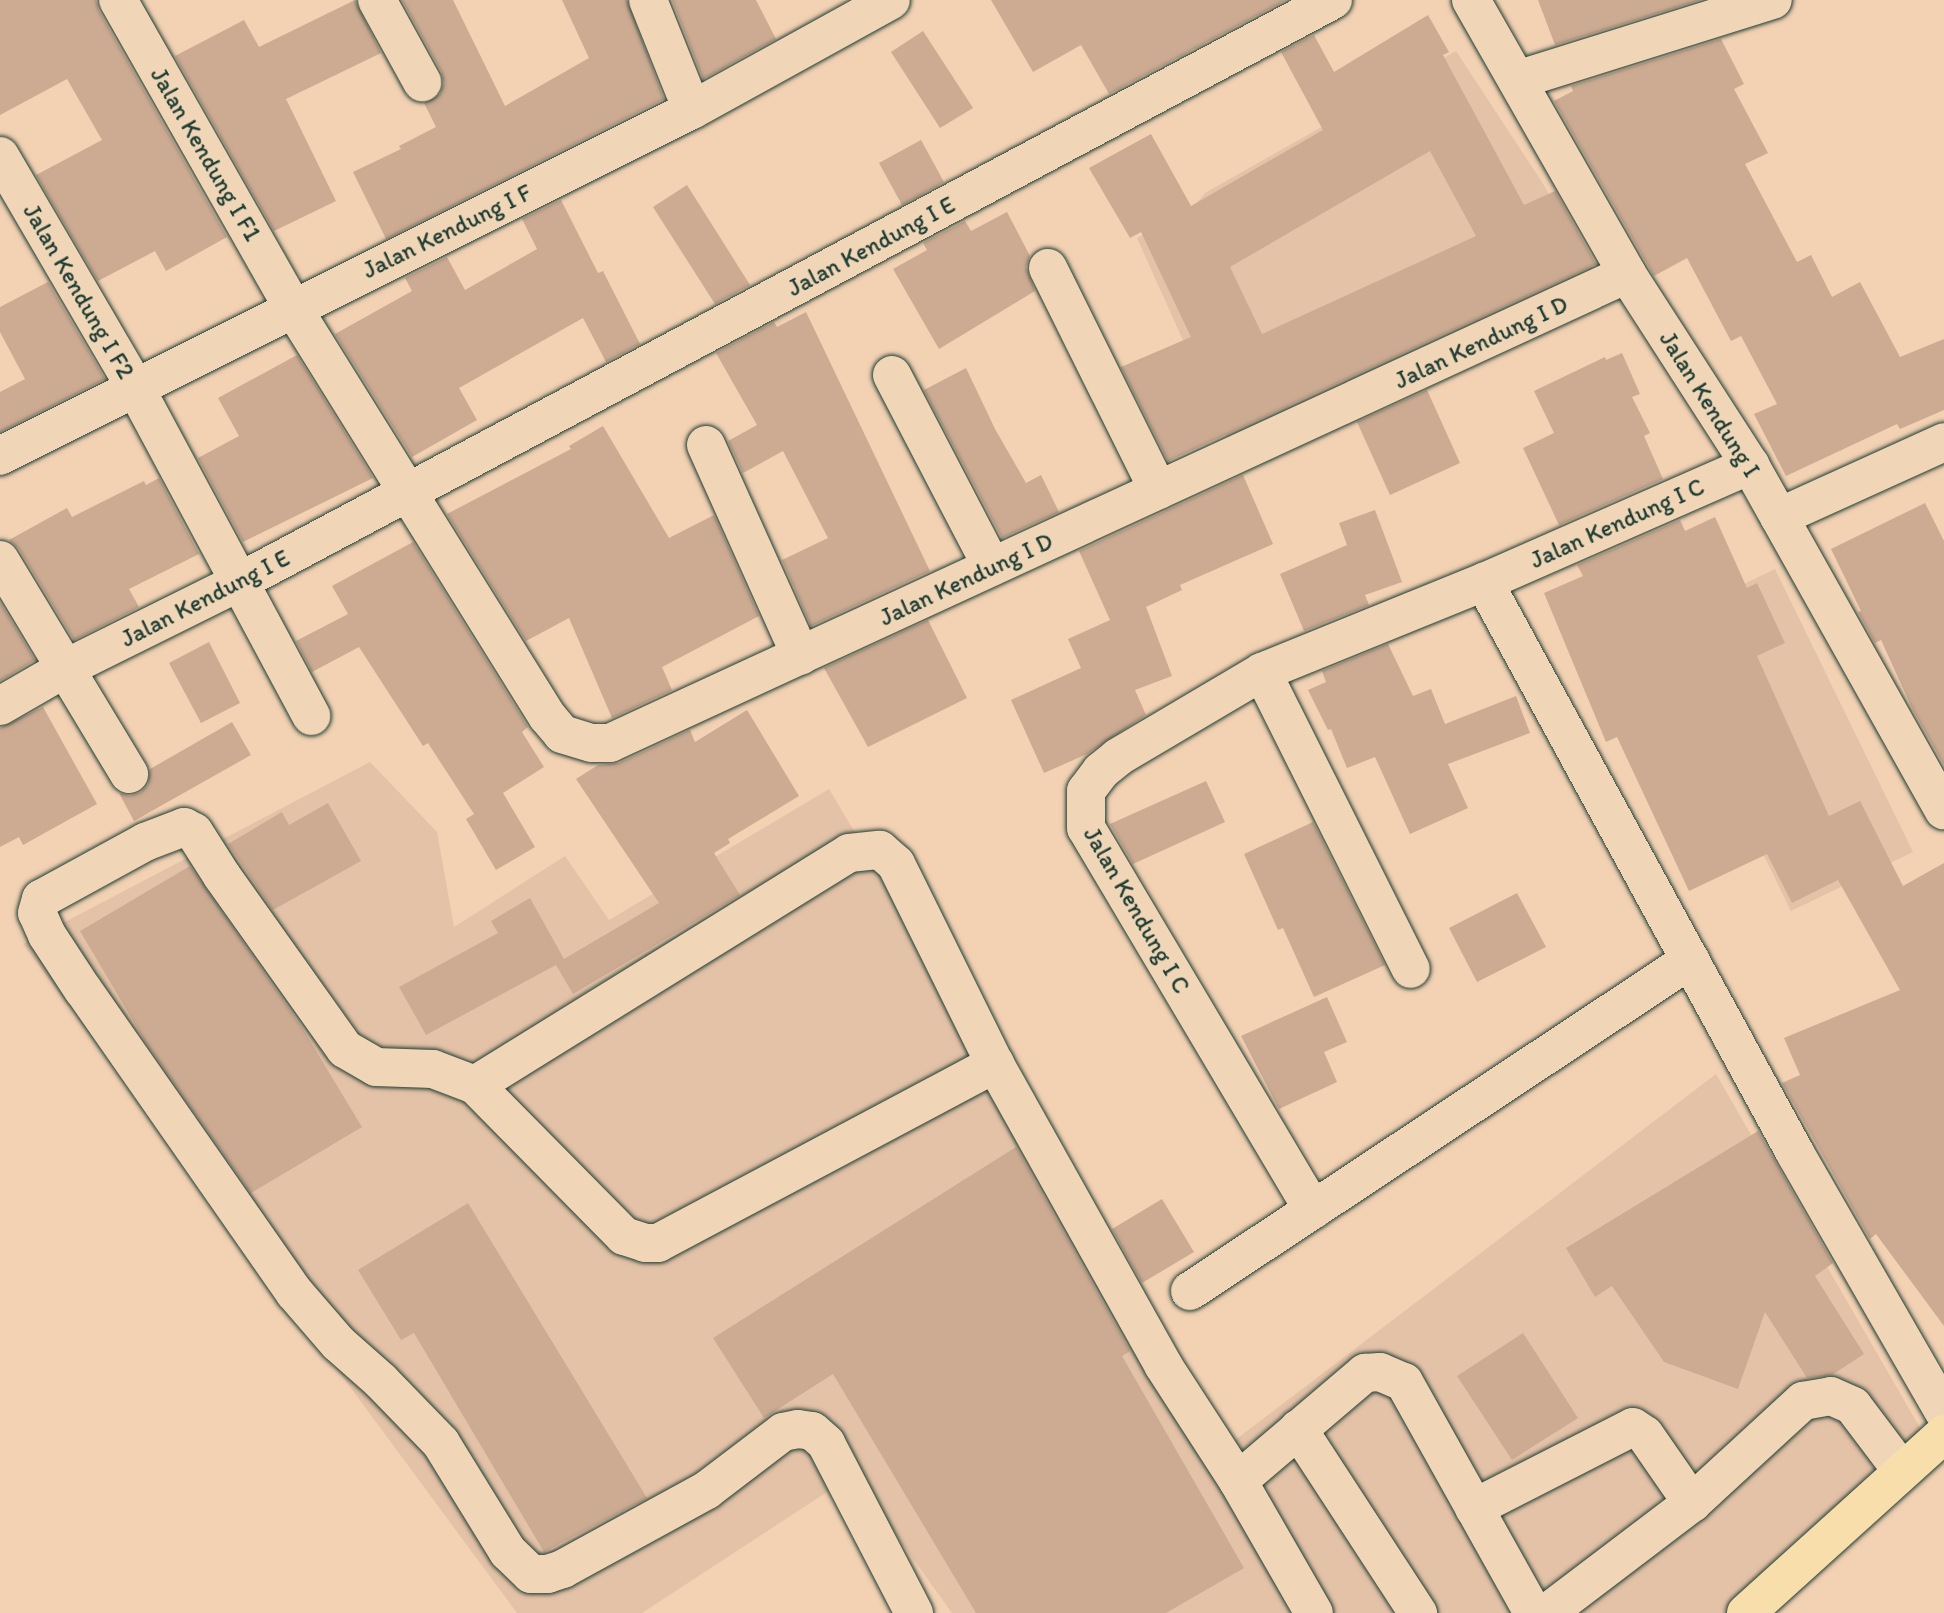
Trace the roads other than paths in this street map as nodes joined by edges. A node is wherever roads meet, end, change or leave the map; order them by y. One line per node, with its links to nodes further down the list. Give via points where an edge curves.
1 (118, 0): 14 (street, Jalan Kendung I F1)
2 (377, 0): 9 (street)
3 (648, 0): 10 (street)
4 (891, 0): 10 (street, Jalan Kendung I F)
5 (1333, 0): 22 (street, Jalan Kendung I E)
6 (1471, 0): 8 (street, Jalan Kendung I)
7 (1773, 0): 8 (street)
8 (1517, 80): 13 (street, Jalan Kendung I)
9 (422, 82)
10 (692, 110): 14 (street, Jalan Kendung I F)
11 (0, 156): 16 (street, Jalan Kendung I F2)
12 (1048, 268): 21 (street)
13 (1627, 274): 20 (street, Jalan Kendung I); 21 (street, Jalan Kendung I D)
14 (293, 308): 16 (street, Jalan Kendung I F); 22 (street)
15 (892, 375): 25 (street)
16 (136, 389): 19 (street, Jalan Kendung I F); 26 (street, Jalan Kendung I F2)
17 (1944, 442): 23 (street)
18 (706, 445): 28 (street)
19 (0, 456)
20 (1750, 465): 23 (street, Jalan Kendung I); 27 (street, Jalan Kendung I C)
21 (1158, 490): 25 (street, Jalan Kendung I D)
22 (410, 492): 26 (street, Jalan Kendung I E); 28 (street, Jalan Kendung I D, via 562,734 610,743)
23 (1779, 517): 34 (street, Jalan Kendung I)
24 (0, 560): 29 (street)
25 (992, 567): 28 (street, Jalan Kendung I D)
26 (241, 581): 29 (street, Jalan Kendung I E); 32 (street, Jalan Kendung I F2)
27 (1485, 582): 30 (street, Jalan Kendung I C); 35 (street)
28 (801, 656)
29 (64, 669): 31 (street, Jalan Kendung I E); 33 (street)
30 (1262, 672): 36 (street); 39 (street, Jalan Kendung I C, via 1101,771 1086,791 1086,828)
31 (0, 706)
32 (311, 716)
33 (129, 774)
34 (1944, 810)
35 (1690, 960): 39 (street); 42 (street)
36 (1411, 969)
37 (995, 1064): 38 (street, via 658,1243 624,1236); 38 (street, via 895,864 880,850 849,853); 44 (street, via 1163,1365)
38 (475, 1085): 47 (street, via 433,1069 376,1067 345,1049 202,841 184,827 145,842 41,899 37,913 47,935 294,1292 338,1343 441,1443 508,1552 531,1574 563,1569 708,1490 783,1432 798,1429 812,1431 826,1443)
39 (1313, 1210): 40 (street)
40 (1190, 1291)
41 (1298, 1429): 44 (street); 46 (street, via 1365,1373 1380,1372 1404,1382); 49 (street)
42 (1943, 1433): 43 (main road)
43 (1902, 1471): 45 (street, via 1853,1405 1830,1396 1803,1401); 52 (main road)
44 (1238, 1482): 48 (street)
45 (1692, 1503): 46 (street, via 1645,1435 1633,1427); 51 (street)
46 (1474, 1508): 50 (street)
47 (914, 1613)
48 (1314, 1613)
49 (1418, 1613)
50 (1533, 1613)
51 (1547, 1613)
52 (1746, 1613)

